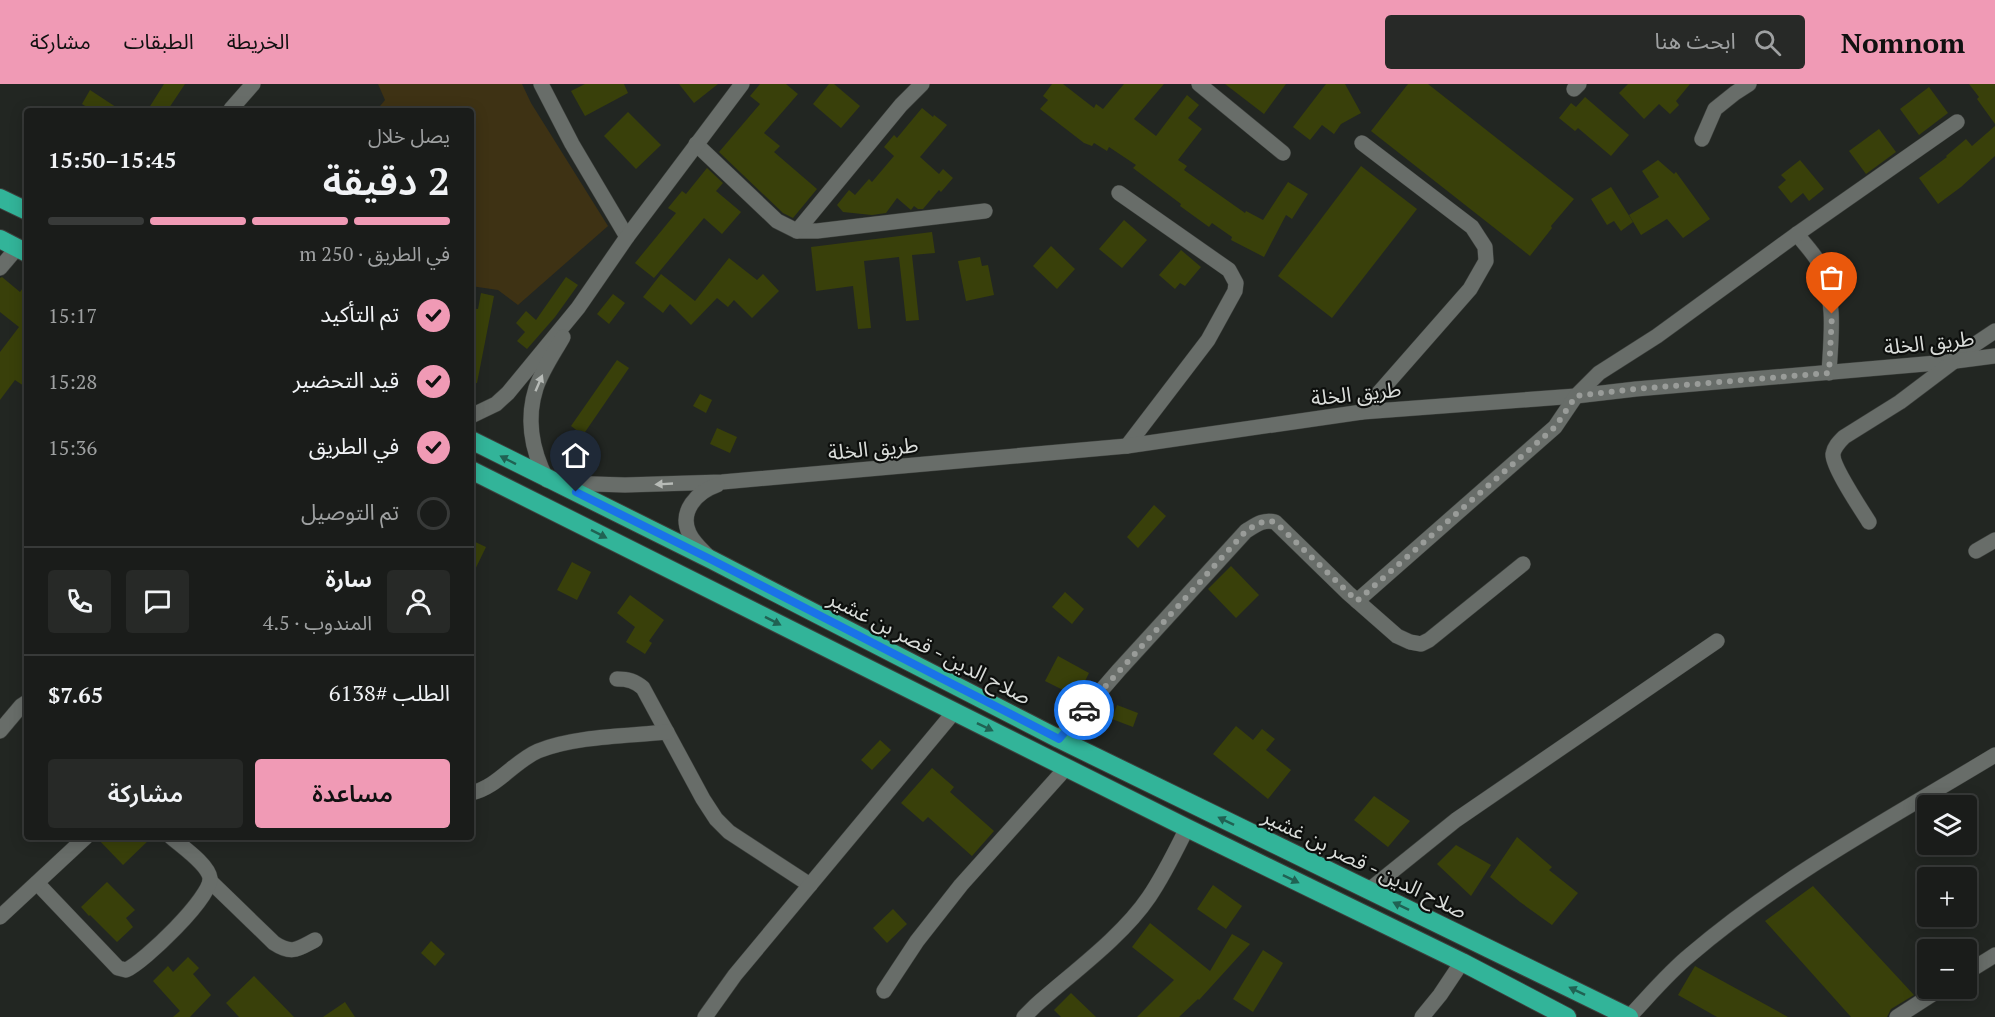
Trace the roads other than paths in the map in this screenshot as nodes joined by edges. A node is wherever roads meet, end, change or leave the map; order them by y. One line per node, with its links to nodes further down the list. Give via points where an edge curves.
1 (253, 84): 7 (street)
2 (541, 84): 19 (street)
3 (742, 84): 11 (street)
4 (922, 84): 17 (street)
5 (1199, 84): 12 (street)
6 (1749, 84): 9 (street, via 1715,109)
7 (232, 108)
8 (1957, 122): 18 (street)
9 (1702, 139)
10 (1362, 143): 29 (street, via 1472,227 1485,247 1486,261 1470,289)
11 (696, 144): 17 (street, via 777,221); 19 (street)
12 (1283, 153)
13 (1119, 193): 32 (street, via 1229,270 1236,283 1208,340)
14 (0, 198): 15 (highway)
15 (24, 210)
16 (985, 211): 17 (street)
17 (797, 231)
18 (1797, 234): 27 (street, via 1820,266 1828,290 1832,314); 28 (street, via 1657,336 1599,373)
19 (627, 237): 23 (street)
20 (0, 239): 21 (highway)
21 (22, 251): 22 (street)
22 (0, 268)
23 (578, 308): 30 (street, via 508,393); 34 (street, one-way to 23, via 538,461 533,441 533,399)
24 (1995, 331): 26 (street)
25 (1995, 356): 26 (street, طريق الخلة)
26 (1951, 362): 27 (street, طريق الخلة); 36 (street, via 1836,445 1836,466)
27 (1829, 373): 28 (street, طريق الخلة)
28 (1576, 396): 29 (street, طريق الخلة); 41 (street, via 1555,427)
29 (1362, 412): 32 (street, طريق الخلة)
30 (474, 415)
31 (474, 442): 34 (highway, صلاح الدين - قصر بن غشير, one-way to 31)
32 (1127, 446): 35 (street, طريق الخلة)
33 (474, 472): 45 (highway, one-way to 45)
34 (552, 481): 35 (street, طريق الخلة, one-way to 34, via 625,485); 39 (highway, صلاح الدين - قصر بن غشير)
35 (722, 483): 39 (street, طريق الخلة, via 696,496 687,520 688,533)
36 (1869, 522)
37 (1995, 540): 38 (street)
38 (1976, 551)
39 (712, 560): 48 (highway, صلاح الدين - قصر بن غشير)
40 (1523, 564): 41 (street, via 1421,644 1397,636)
41 (1357, 601): 48 (street, via 1275,522 1259,523 1246,531)
42 (1717, 640): 58 (street, via 1456,819)
43 (617, 679): 47 (street, via 628,679 643,688)
44 (24, 704): 46 (street)
45 (954, 712): 50 (highway, one-way to 50); 57 (street)
46 (0, 731)
47 (667, 732): 51 (street, via 561,744 537,752); 57 (street, via 716,819 729,832)
48 (1059, 739): 58 (highway, صلاح الدين - قصر بن غشير, one-way to 48)
49 (1995, 756): 70 (street, via 1806,870 1734,919 1688,957)
50 (1066, 768): 52 (highway); 64 (street, via 961,885 917,940)
51 (474, 792)
52 (1186, 828): 62 (highway, one-way to 62); 67 (street, via 1148,899 1122,928)
53 (83, 840): 56 (street)
54 (174, 840): 55 (street, via 205,867)
55 (210, 881): 56 (street, via 174,931 123,970); 60 (street, via 282,949 298,949)
56 (37, 883): 59 (street)
57 (810, 885): 66 (street)
58 (1369, 890): 70 (highway, صلاح الدين - قصر بن غشير, one-way to 58)
59 (0, 917)
60 (315, 940)
61 (1995, 955): 63 (street)
62 (1462, 962): 68 (street); 69 (highway)
63 (1977, 966)
64 (884, 991)
65 (1925, 999): 71 (street)
66 (705, 1017)
67 (1024, 1017)
68 (1422, 1017)
69 (1566, 1017)
70 (1629, 1017)
71 (1897, 1017)

